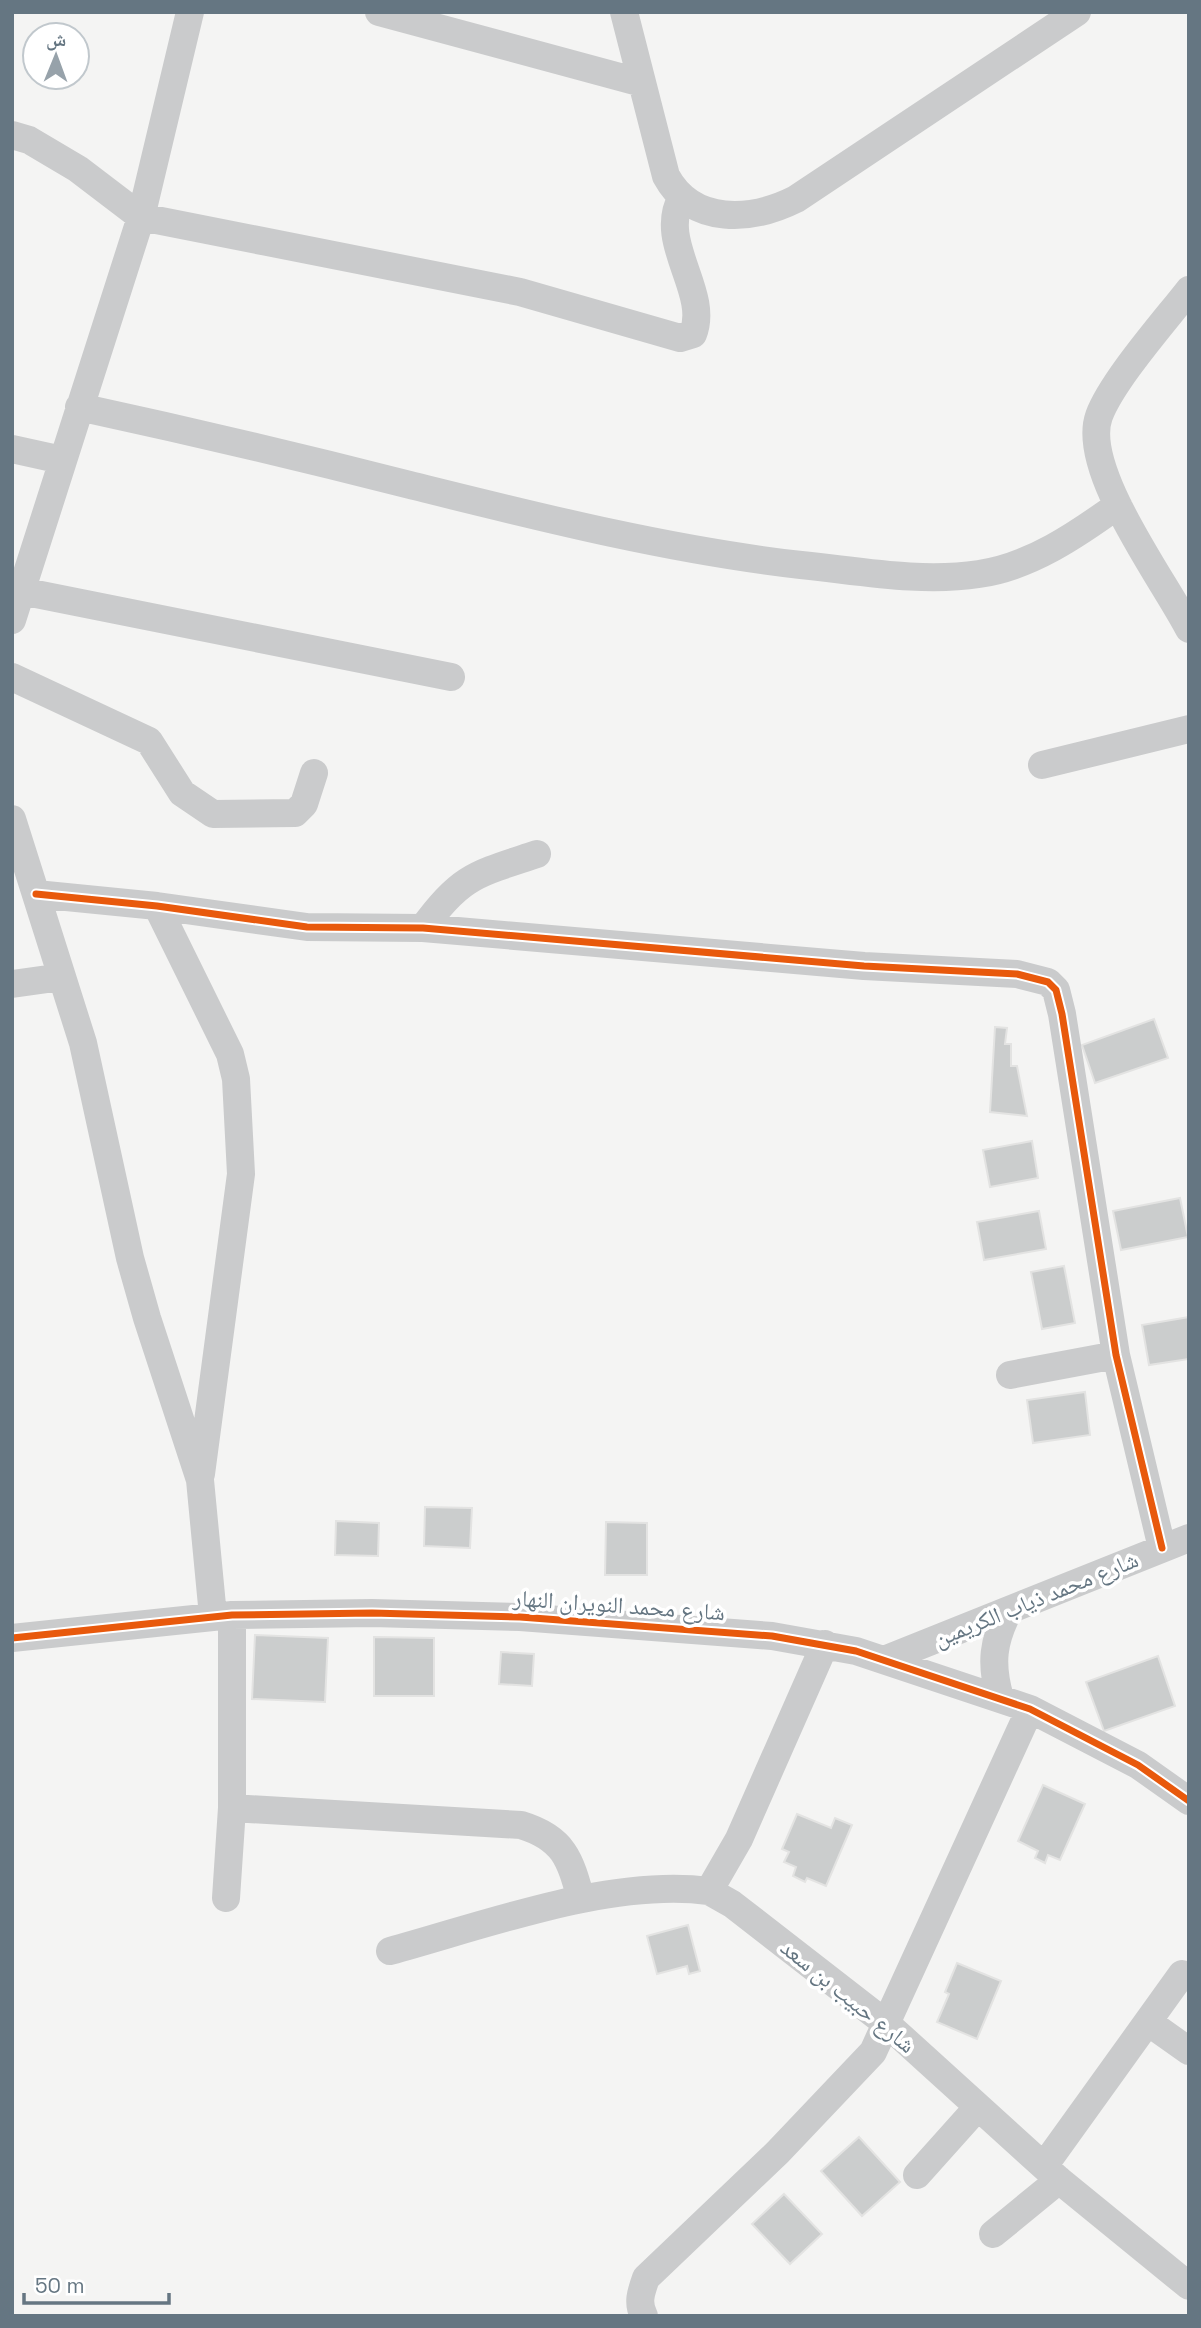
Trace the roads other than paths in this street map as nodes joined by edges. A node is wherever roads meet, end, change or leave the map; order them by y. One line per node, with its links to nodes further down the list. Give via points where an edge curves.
1 (190, 12): 8 (street)
2 (379, 12): 5 (street)
3 (624, 12): 5 (street)
4 (1077, 12): 7 (street, via 783,206 733,216 700,210)
5 (642, 83): 7 (street, via 666,176)
6 (12, 135): 8 (street, via 78,169)
7 (682, 197): 8 (street, via 674,226 697,316 693,334 680,338 520,292)
8 (141, 216): 10 (street)
9 (1189, 290): 13 (street, via 1098,418 1096,442 1102,472)
10 (79, 407): 12 (street); 13 (street, via 675,545 743,558 909,576 983,574 1073,538)
11 (12, 449): 12 (street)
12 (62, 460): 14 (street)
13 (1118, 505): 16 (street)
14 (22, 591): 15 (street); 18 (street)
15 (12, 620)
16 (1189, 629)
17 (12, 677): 21 (street, via 149,741 182,793 213,814 295,813 304,804)
18 (452, 677)
19 (1189, 729): 20 (street)
20 (1042, 765)
21 (314, 773)
22 (13, 824): 24 (street)
23 (537, 854): 26 (street, via 478,874 458,886)
24 (36, 894): 25 (street); 27 (street)
25 (157, 906): 26 (street, via 307,926); 31 (street, via 230,1054 236,1079 241,1174)
26 (423, 928): 29 (street, via 864,966 1017,974 1048,982 1056,990 1062,1014)
27 (62, 977): 28 (street); 31 (street, via 95,1091 130,1258)
28 (12, 984)
29 (1116, 1355): 30 (street); 33 (street)
30 (1010, 1375)
31 (200, 1480): 35 (street)
32 (1189, 1538): 33 (street, شارع محمد ذياب الكريمين)
33 (1162, 1548): 34 (street, شارع محمد ذياب الكريمين)
34 (1009, 1610): 38 (street, شارع محمد ذياب الكريمين); 39 (street, via 993,1650)
35 (223, 1616): 36 (street, شارع محمد النويران النهار); 37 (street, شارع محمد النويران النهار, via 372,1613 520,1617 655,1625); 42 (street)
36 (12, 1638)
37 (825, 1644): 38 (street, شارع محمد النويران النهار); 43 (street, via 739,1839)
38 (884, 1660): 39 (street, شارع محمد النويران النهار)
39 (999, 1698): 40 (street, شارع محمد النويران النهار)
40 (1030, 1709): 41 (street, شارع محمد النويران النهار, via 1138,1765); 49 (street)
41 (1189, 1801)
42 (232, 1808): 44 (street); 45 (street, via 521,1825 563,1849)
43 (709, 1891): 45 (street, via 678,1887); 49 (street, شارع حبيب بن سعد)
44 (226, 1898)
45 (582, 1899): 46 (street)
46 (390, 1951)
47 (1182, 1974): 48 (street)
48 (1148, 2022): 50 (street); 52 (street)
49 (888, 2025): 51 (street, شارع حبيب بن سعد); 56 (street, via 860,2067 646,2278 640,2293)
50 (1189, 2051)
51 (977, 2108): 52 (street, شارع حبيب بن سعد); 53 (street)
52 (1052, 2173): 54 (street); 55 (street, شارع حبيب بن سعد)
53 (917, 2175)
54 (993, 2234)
55 (1189, 2286)
56 (644, 2316)

